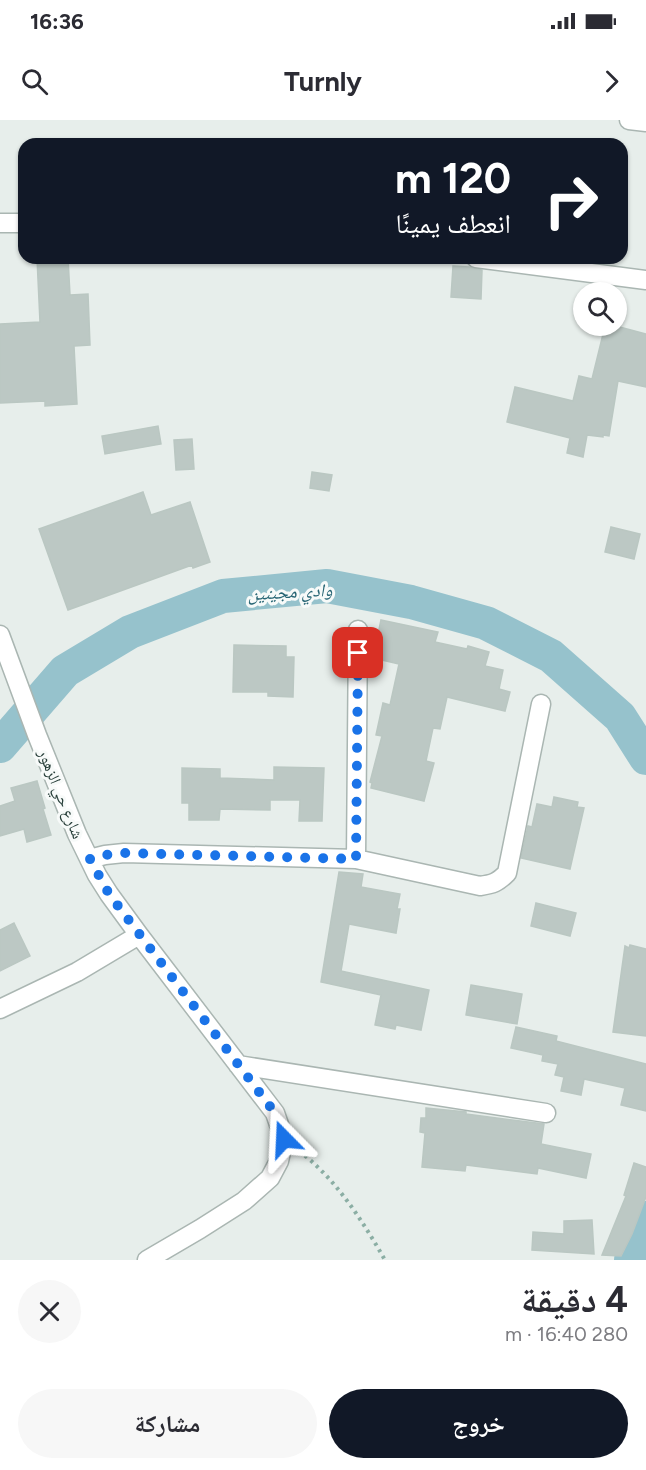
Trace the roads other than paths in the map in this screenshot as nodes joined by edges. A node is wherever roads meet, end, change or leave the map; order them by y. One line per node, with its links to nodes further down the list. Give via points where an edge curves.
1 (629, 120): 2 (street)
2 (646, 122)
3 (18, 223): 4 (street)
4 (0, 224)
5 (522, 264): 6 (street)
6 (646, 280)
7 (358, 630): 11 (street)
8 (0, 635): 10 (street, شارع حي الزهور, via 72,823)
9 (540, 704): 11 (street, via 507,873 498,882 480,886)
10 (90, 859): 11 (street, via 124,853); 12 (street, شارع حي الزهور)
11 (356, 859)
12 (139, 935): 13 (street, via 77,972); 14 (street, شارع حي الزهور)
13 (0, 1009)
14 (238, 1065): 15 (street); 16 (street, شارع حي الزهور, via 275,1113 284,1139 279,1161 270,1178 244,1201)
15 (546, 1113)
16 (147, 1260)

